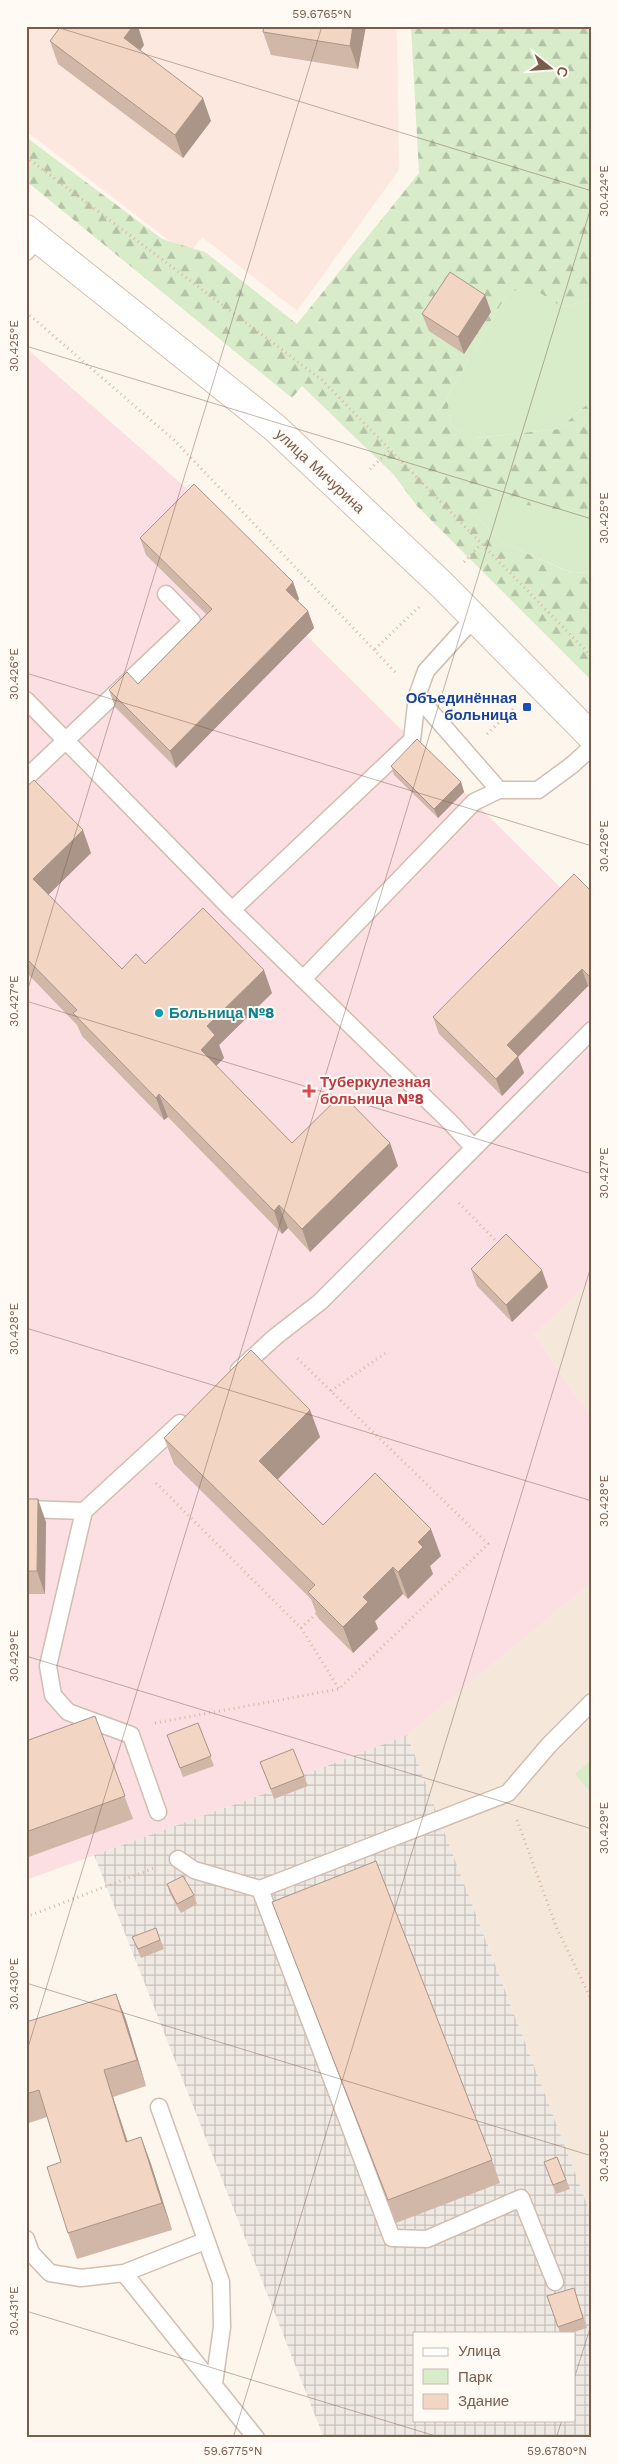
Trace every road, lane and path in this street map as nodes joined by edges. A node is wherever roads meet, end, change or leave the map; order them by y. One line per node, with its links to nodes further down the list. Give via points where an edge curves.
1 (26, 156): 4 (path, via 322,380)
2 (30, 240): 7 (main road, улица Мичурина, via 274,427)
3 (26, 312): 9 (path, via 174,440)
4 (390, 450): 5 (path); 8 (path)
5 (370, 470)
6 (166, 594): 12 (lane, via 192,620)
7 (474, 618): 9 (lane, via 426,671); 11 (main road, улица Мичурина)
8 (592, 657)
9 (417, 696): 15 (lane); 16 (lane, via 412,740)
10 (26, 700): 12 (lane)
11 (592, 737)
12 (65, 741): 14 (lane); 16 (lane)
13 (592, 747): 15 (lane, via 538,790)
14 (26, 778)
15 (499, 790): 17 (lane, via 474,802)
16 (232, 910): 17 (lane)
17 (303, 980): 19 (lane)
18 (592, 1030): 19 (lane)
19 (474, 1148): 20 (lane)
20 (440, 1182): 21 (path); 22 (lane, via 320,1302)
21 (501, 1246)
22 (275, 1336): 24 (lane); 25 (path)
23 (387, 1352): 25 (path)
24 (224, 1383)
25 (331, 1391): 32 (path, via 488,1544)
26 (195, 1410): 27 (lane)
27 (137, 1463): 29 (lane); 31 (path)
28 (26, 1509): 29 (lane)
29 (84, 1511): 34 (lane, via 48,1666 53,1695 68,1712)
30 (318, 1612): 31 (path)
31 (301, 1628): 32 (path)
32 (339, 1688): 34 (path, via 151,1723)
33 (592, 1702): 35 (lane)
34 (131, 1735): 36 (lane)
35 (508, 1793): 38 (lane); 40 (path, via 556,1929)
36 (158, 1812)
37 (178, 1859): 38 (lane, via 194,1870); 39 (path)
38 (260, 1889): 45 (lane, via 392,2238 427,2239 521,2198)
39 (26, 1916)
40 (592, 2002)
41 (159, 2107): 43 (lane)
42 (26, 2240): 44 (lane, via 31,2253 50,2273 81,2278)
43 (205, 2241): 44 (lane); 46 (lane, via 221,2282 222,2327)
44 (124, 2273): 46 (lane)
45 (555, 2282)
46 (214, 2384): 47 (lane)
47 (256, 2438)

